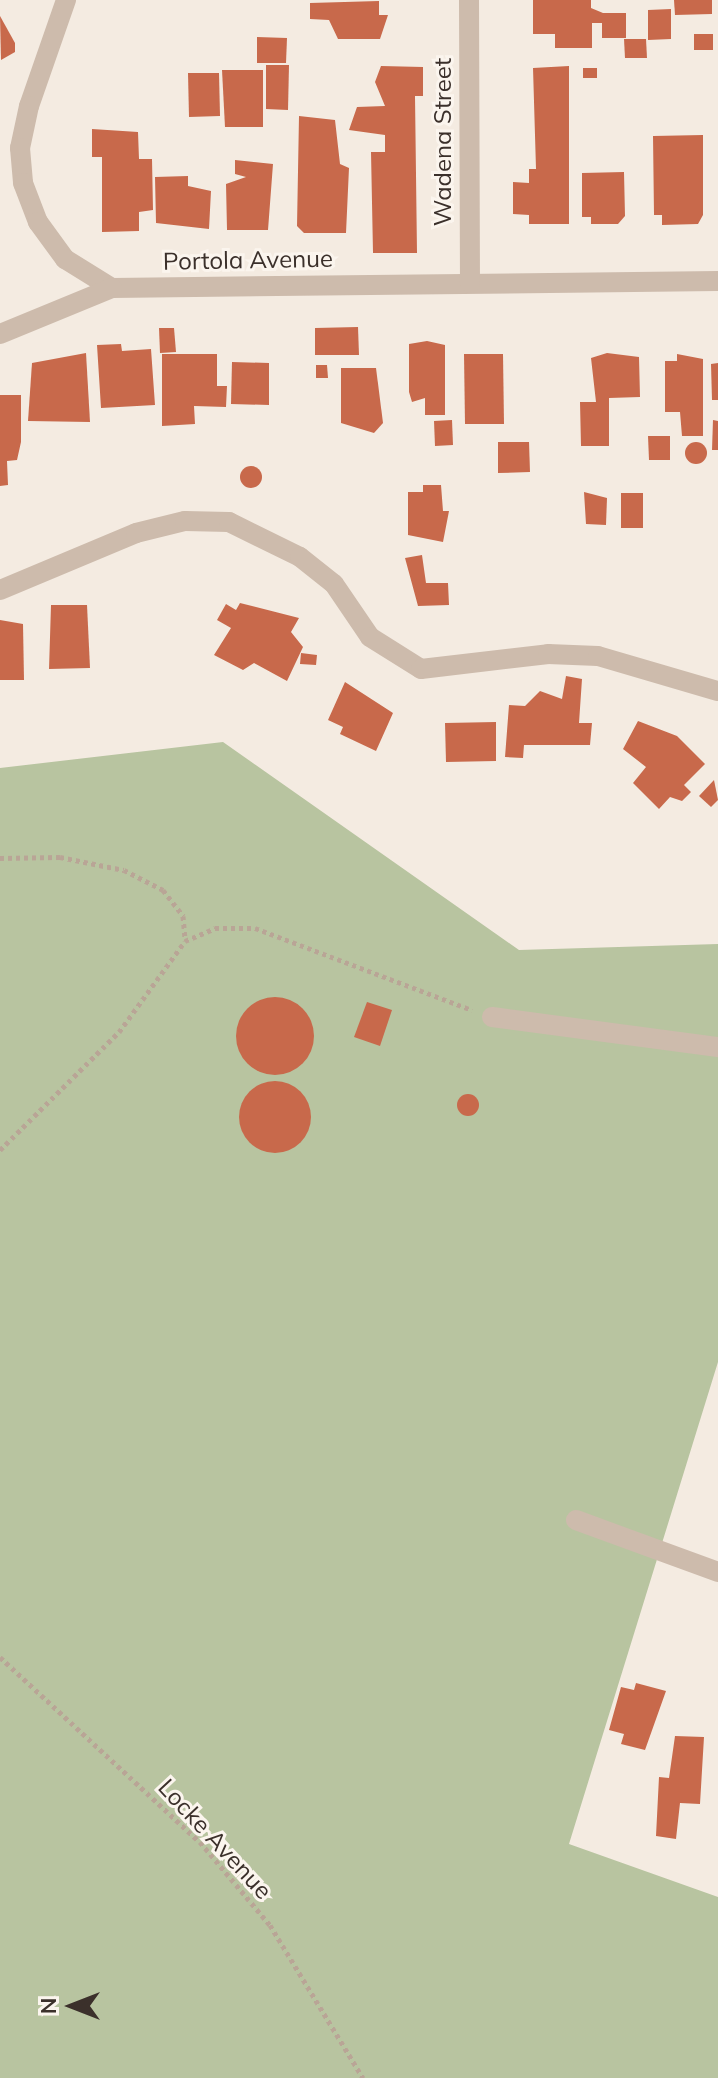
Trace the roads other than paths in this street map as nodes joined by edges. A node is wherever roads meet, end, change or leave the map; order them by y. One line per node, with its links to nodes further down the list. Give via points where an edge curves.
1 (66, 0): 5 (street, via 29,106 20,148 23,183 38,222 65,259)
2 (469, 0): 4 (street, Wadena Street)
3 (718, 281): 4 (street, Portola Avenue)
4 (470, 283): 5 (street, Portola Avenue)
5 (112, 288): 6 (street)
6 (0, 334)
7 (0, 590): 8 (street, via 136,533 185,521 229,522 300,557 334,584 370,637 421,669 548,654 598,656)
8 (718, 691)
9 (492, 1017): 10 (street)
10 (718, 1047)
11 (576, 1520): 12 (street)
12 (718, 1572)

